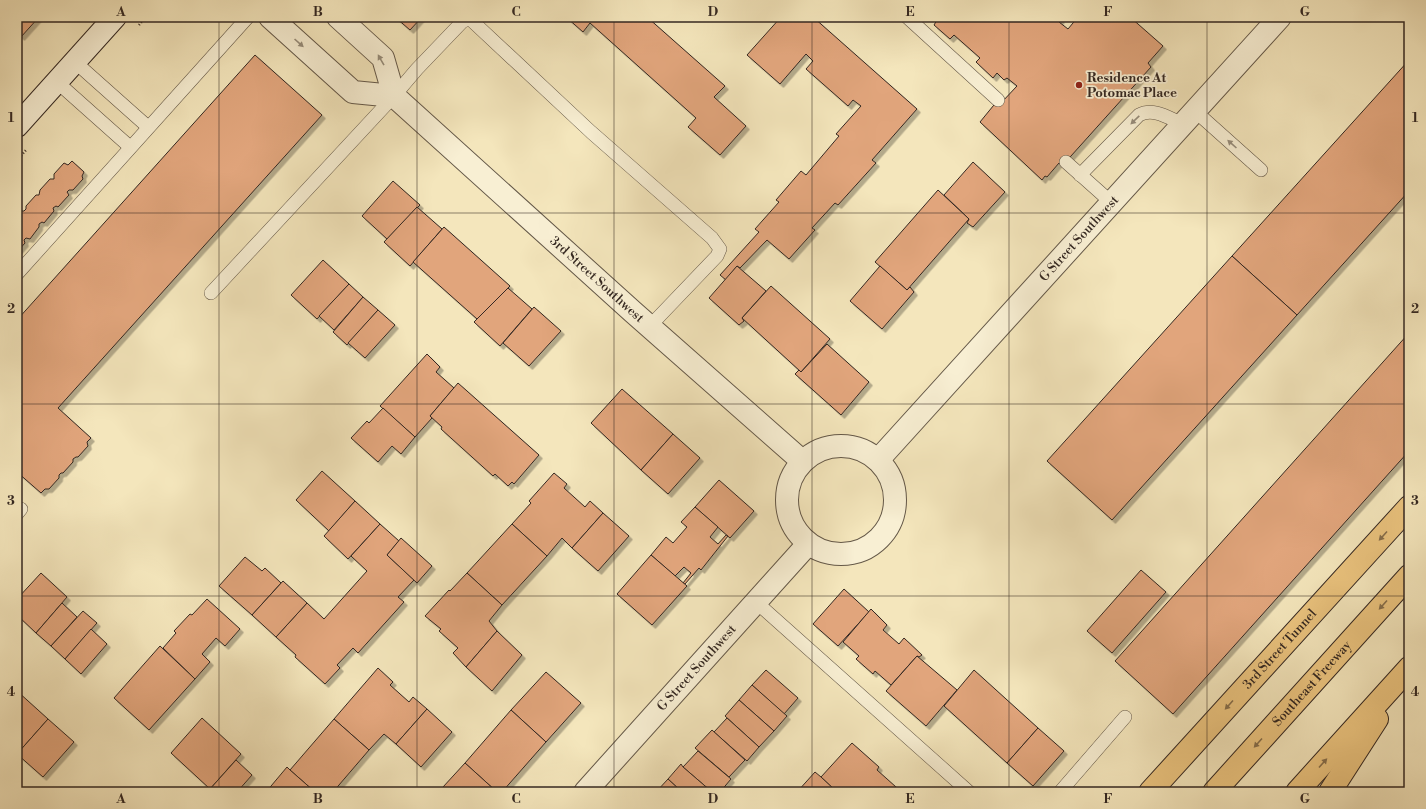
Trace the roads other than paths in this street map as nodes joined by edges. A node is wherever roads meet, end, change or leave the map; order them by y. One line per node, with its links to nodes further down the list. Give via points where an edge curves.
1 (115, 17): 7 (street)
2 (248, 17): 13 (lane)
3 (270, 17): 9 (street, one-way to 9, via 353,92)
4 (338, 17): 9 (street, one-way to 4, via 382,58)
5 (907, 17): 10 (lane)
6 (1273, 19): 11 (street, G Street Southwest)
7 (75, 62): 8 (street); 13 (lane)
8 (56, 82): 12 (street); 14 (lane)
9 (394, 96): 20 (lane); 21 (street, 3rd Street Southwest); 21 (lane, via 462,22 470,18 478,25 591,132 712,238 720,249 717,256)
10 (998, 100)
11 (1189, 118): 16 (lane, one-way to 11); 17 (lane, one-way to 17, via 1152,112 1139,115); 18 (street, G Street Southwest)
12 (17, 126)
13 (148, 127): 14 (lane)
14 (130, 147): 19 (lane)
15 (1066, 162): 17 (lane)
16 (1261, 170)
17 (1080, 175): 18 (lane)
18 (1112, 203): 22 (street, G Street Southwest)
19 (17, 274)
20 (211, 293)
21 (650, 326): 23 (street, 3rd Street Southwest)
22 (878, 460): 23 (street, via 863,449 847,445 830,446 815,451); 25 (street, via 888,471 894,487 896,504 892,521 882,535 869,546 853,553 836,554)
23 (802, 461): 25 (street, via 788,487 787,511 794,527)
24 (1409, 507): 33 (highway, 3rd Street Tunnel, one-way to 33)
25 (808, 544): 27 (street, G Street Southwest)
26 (1409, 576): 34 (highway, Southeast Freeway, one-way to 34)
27 (756, 602): 30 (street, G Street Southwest); 31 (lane)
28 (1409, 669): 35 (highway, one-way to 28); 36 (highway)
29 (1125, 717): 32 (lane)
30 (585, 792)
31 (969, 792)
32 (1060, 792)
33 (1150, 792)
34 (1214, 792)
35 (1297, 792)
36 (1330, 792)

